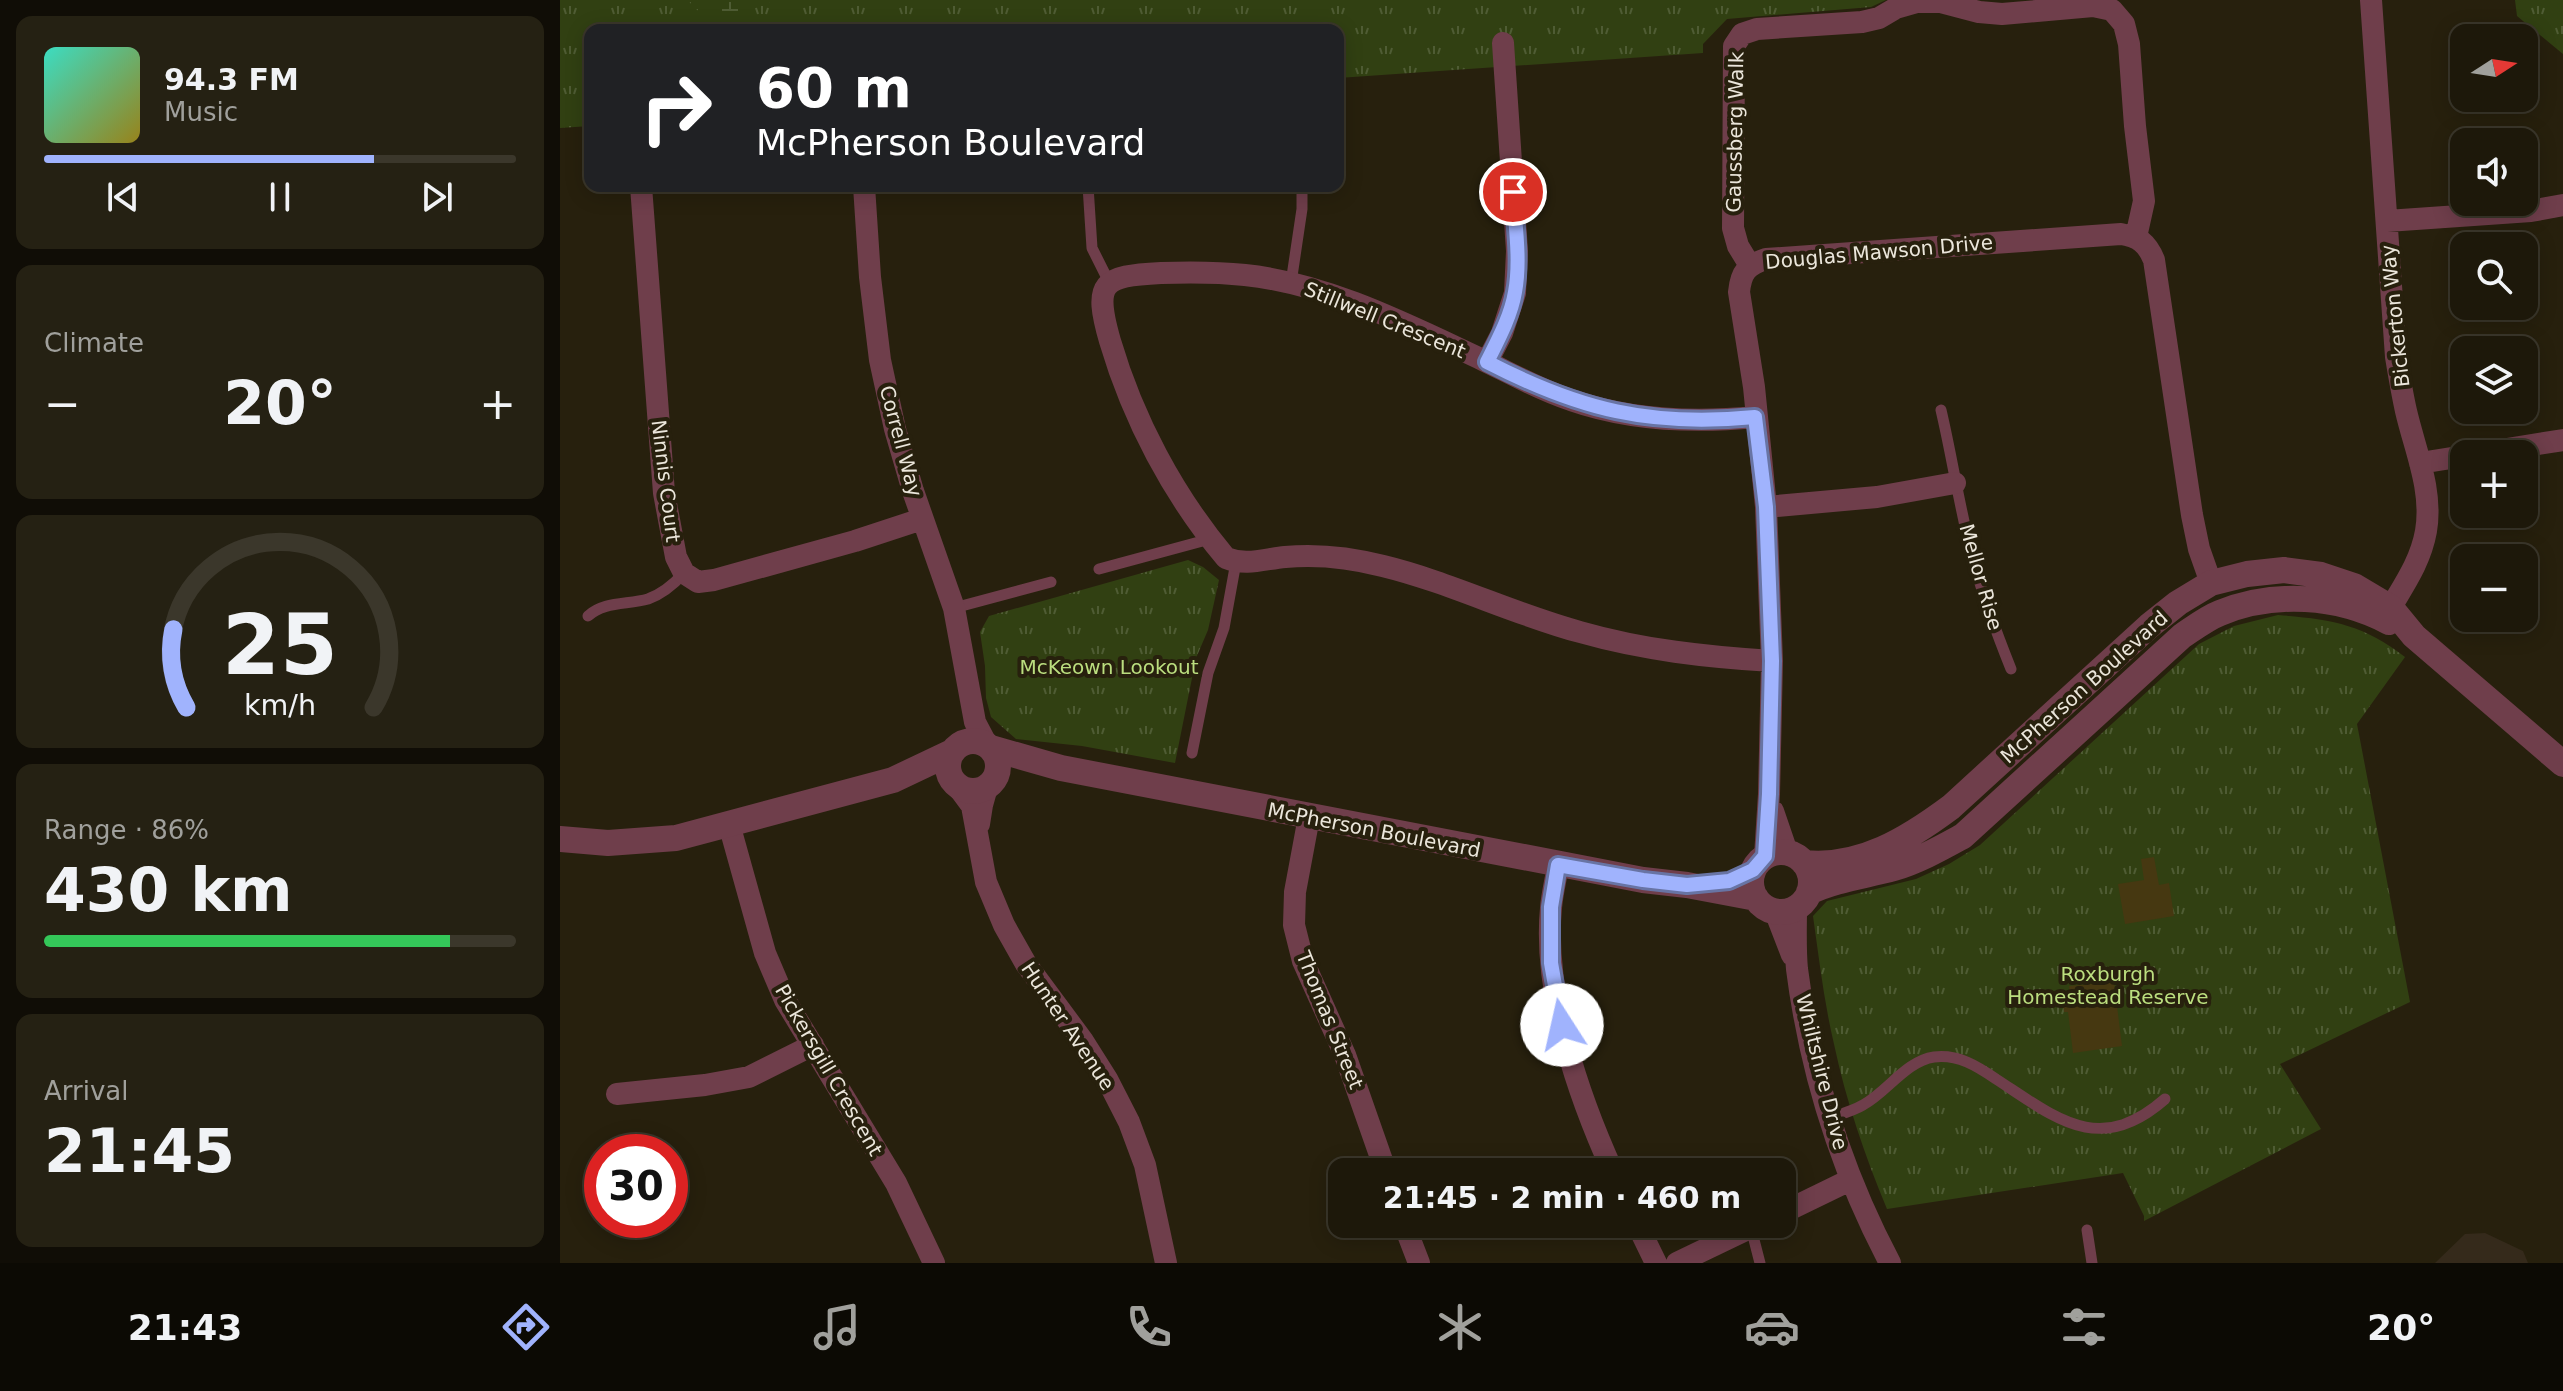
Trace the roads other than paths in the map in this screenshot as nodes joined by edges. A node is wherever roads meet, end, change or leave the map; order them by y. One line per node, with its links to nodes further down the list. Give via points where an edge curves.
1 (2371, 0): 8 (street, Bickerton Way)
2 (1503, 43): 13 (street, via 1515,293)
3 (641, 192): 26 (street, Ninnis Court, via 664,493)
4 (864, 192): 22 (street, Correll Way, via 880,360)
5 (1088, 192): 11 (lane, via 1092,248)
6 (1302, 192): 12 (lane)
7 (2563, 205): 8 (street)
8 (2387, 221): 19 (street, Bickerton Way, via 2396,357)
9 (2136, 237): 10 (street, Douglas Mawson Drive, via 2121,234); 10 (street, Gaussberg Walk, via 2144,201 2129,44 2124,24 2112,10 2093,6 2002,14 1917,2 1862,22 1757,29 1742,34 1734,46 1733,228); 28 (street, via 2148,245 2154,260 2192,515)
10 (1749, 264): 15 (street, Douglas Mawson Drive, via 1740,277 1739,292)
11 (1109, 282): 12 (street, Stillwell Crescent, via 1126,275 1193,272); 23 (street, via 1102,295 1103,314 1119,369 1175,489)
12 (1291, 283): 13 (street, Stillwell Crescent, via 1346,300)
13 (1487, 362): 15 (street, Stillwell Crescent, via 1571,400 1614,412 1664,420)
14 (1941, 410): 20 (lane, Mellor Rise)
15 (1755, 417): 21 (street, Douglas Mawson Drive)
16 (2563, 440): 17 (street)
17 (2538, 444)
18 (2450, 458): 19 (street)
19 (2420, 463): 30 (street, Bickerton Way, via 2427,496 2426,530 2418,560)
20 (1955, 483): 21 (street, via 1877,497); 33 (lane, Mellor Rise, via 1974,564)
21 (1766, 507): 32 (street, Douglas Mawson Drive)
22 (922, 519): 26 (street, via 714,580 698,582); 29 (street, Correll Way)
23 (1210, 539): 24 (street); 25 (lane)
24 (1236, 562): 32 (street, via 1325,558 1383,566 1637,647); 37 (lane)
25 (1099, 569)
26 (684, 573): 31 (lane, via 650,598 596,608)
27 (1051, 582): 29 (lane)
28 (2211, 583): 30 (street, McPherson Boulevard, via 2284,570 2321,575 2354,586); 49 (street, McPherson Boulevard, via 2149,626 1921,829 1852,861 1824,865)
29 (954, 608): 34 (street, Correll Way)
30 (2388, 614): 38 (street, McPherson Boulevard); 52 (street, McPherson Boulevard, via 2292,598 2257,601 2218,613 2174,643 1963,836 1897,867 1828,883)
31 (588, 616)
32 (1772, 661): 49 (street, Douglas Mawson Drive, via 1769,794)
33 (2011, 669)
34 (969, 690): 35 (street, Correll Way, via 975,722); 36 (street, Correll Way)
35 (989, 747): 36 (street, via 972,741); 39 (street, McPherson Boulevard); 42 (street, via 998,762)
36 (954, 750): 40 (street); 41 (street, via 948,767)
37 (1192, 753)
38 (2563, 764)
39 (1061, 768): 42 (street, McPherson Boulevard, via 1030,770); 43 (street, McPherson Boulevard)
40 (893, 780): 41 (street); 44 (street)
41 (956, 784): 42 (street, via 973,791); 45 (street, Hunter Avenue, via 972,806)
42 (990, 785): 45 (street, Hunter Avenue)
43 (1309, 817): 50 (street, McPherson Boulevard); 57 (street, Thomas Street, via 1294,925 1303,961 1345,1055)
44 (729, 824): 47 (street, via 676,838); 53 (street, Pickersgill Crescent, via 765,953 785,1000)
45 (978, 837): 67 (street, Hunter Avenue, via 986,882 1004,925 1107,1079 1129,1122 1145,1165)
46 (560, 839): 47 (street)
47 (608, 843): 48 (street)
48 (560, 850)
49 (1777, 860): 51 (street, McPherson Boulevard, via 1729,881); 52 (street, via 1752,888); 52 (street, via 1809,872)
50 (1558, 865): 51 (street, McPherson Boulevard); 58 (street, via 1551,963 1562,1025)
51 (1687, 885): 52 (street, McPherson Boulevard)
52 (1784, 902): 56 (street, Whiltshire Drive)
53 (813, 1045): 54 (street, via 749,1077); 66 (street, Pickersgill Crescent, via 896,1183)
54 (617, 1094)
55 (2165, 1099): 56 (lane, via 2129,1124 2084,1129 2047,1112 1979,1067 1957,1057 1932,1057 1865,1104)
56 (1829, 1118): 59 (street, Whiltshire Drive)
57 (1381, 1158)
58 (1607, 1158)
59 (1850, 1180): 60 (street); 72 (street, Whiltshire Drive)
60 (1796, 1206)
61 (2087, 1230): 73 (lane)
62 (1409, 1238): 68 (street)
63 (1644, 1238): 69 (street)
64 (1730, 1238): 70 (street)
65 (1757, 1238): 71 (lane)
66 (934, 1263)
67 (1166, 1263)
68 (1419, 1263)
69 (1656, 1263)
70 (1677, 1263)
71 (1760, 1263)
72 (1890, 1263)
73 (2092, 1263)

